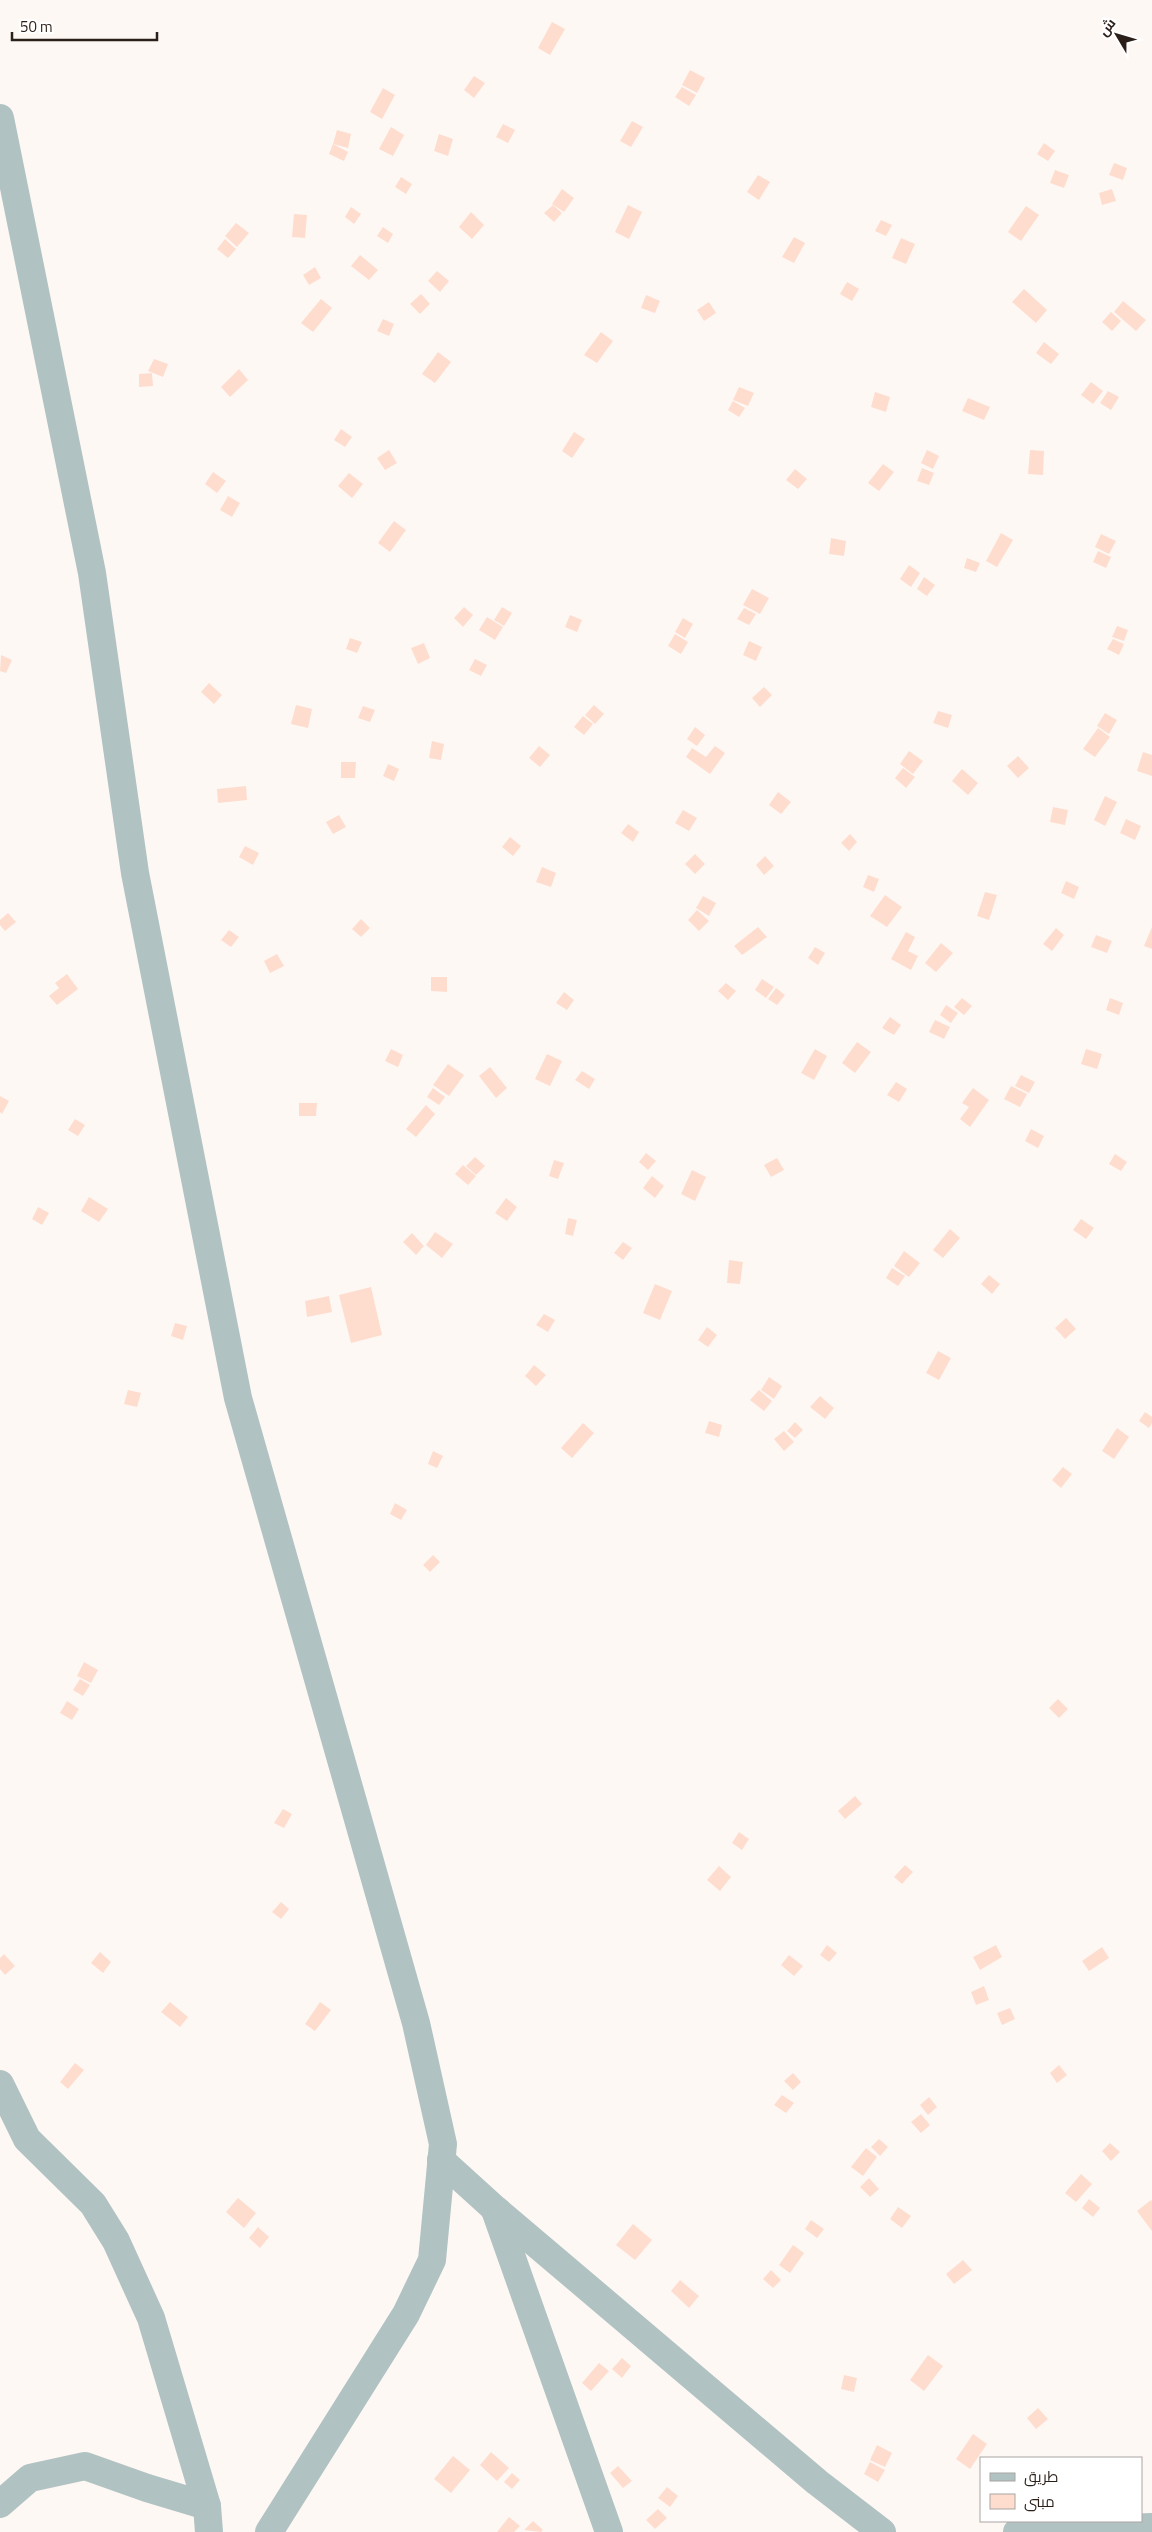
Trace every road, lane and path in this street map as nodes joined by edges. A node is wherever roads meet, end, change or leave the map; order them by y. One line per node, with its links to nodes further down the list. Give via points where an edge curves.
1 (0, 118): 3 (street, via 92,573 135,873 238,1398 416,2024 443,2144)
2 (0, 2084): 6 (street, via 27,2139 93,2204 116,2241 151,2318)
3 (442, 2160): 4 (street); 8 (street, via 432,2260 406,2314)
4 (495, 2210): 9 (street); 10 (street, via 817,2482)
5 (0, 2504): 6 (street, via 30,2478 86,2466 147,2488)
6 (208, 2519)
7 (1152, 2527): 11 (street)
8 (269, 2532)
9 (609, 2532)
10 (882, 2532)
11 (1017, 2532)

